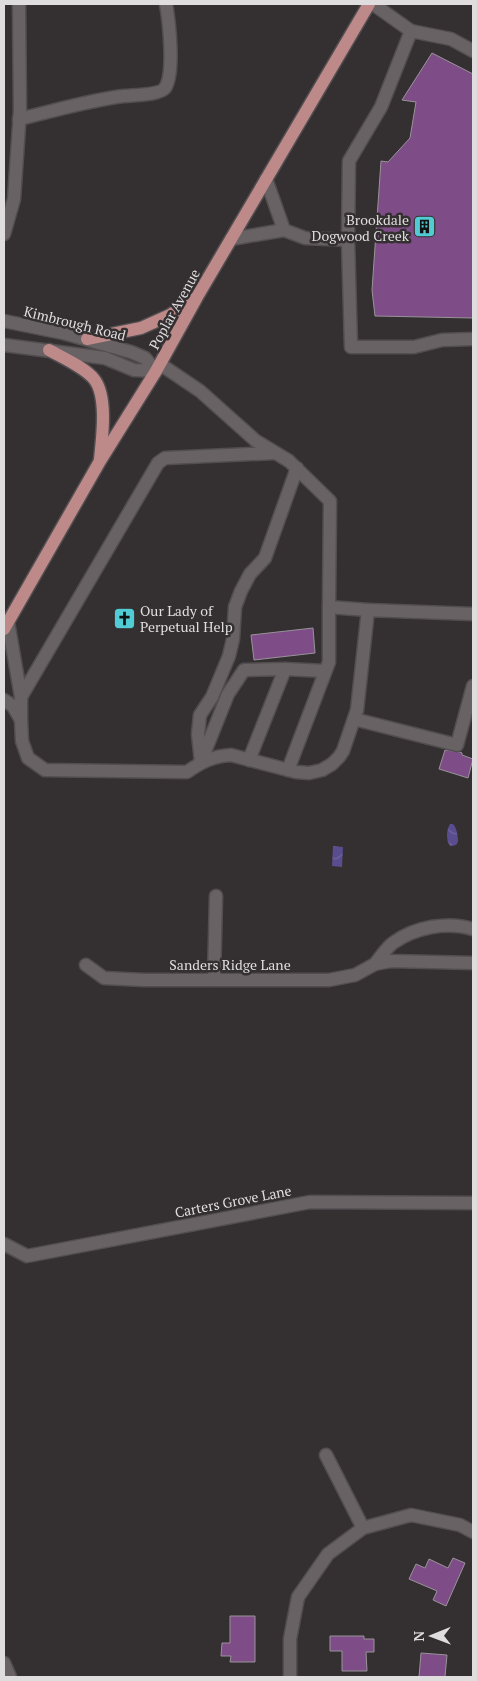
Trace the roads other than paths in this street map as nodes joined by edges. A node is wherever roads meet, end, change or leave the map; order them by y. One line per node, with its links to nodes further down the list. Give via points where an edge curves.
1 (19, 4): 6 (street)
2 (166, 4): 6 (street, via 170,27 169,72 165,88)
3 (371, 4): 4 (street); 7 (main road, Poplar Avenue)
4 (410, 31): 5 (street, via 451,39); 11 (street, via 381,107 349,161)
5 (473, 52)
6 (19, 119): 9 (street, via 14,199)
7 (266, 179): 8 (street); 10 (main road, Poplar Avenue)
8 (284, 230): 10 (street); 11 (street, via 305,238)
9 (4, 234)
10 (231, 238): 12 (main road, Poplar Avenue)
11 (348, 240): 15 (street, via 350,346 414,347 442,340)
12 (196, 297): 14 (main road, via 170,315 141,328); 18 (main road, Poplar Avenue)
13 (4, 322): 14 (street, Kimbrough Road)
14 (87, 339): 18 (street, Kimbrough Road, via 145,358)
15 (473, 339)
16 (4, 344): 17 (street, Kimbrough Road)
17 (49, 350): 18 (street, Kimbrough Road, via 105,358 134,370); 20 (main road, via 95,380 102,399)
18 (158, 367): 19 (street, via 200,391 256,441); 20 (main road, Poplar Avenue)
19 (275, 453): 21 (street); 29 (street, via 165,458 158,463)
20 (100, 462): 25 (main road, Poplar Avenue)
21 (297, 468): 22 (street, via 330,501); 34 (street, via 265,558 250,574 235,607 233,639 228,656 212,697 200,715)
22 (329, 607): 23 (street); 27 (street, via 329,662)
23 (368, 610): 24 (street); 31 (street)
24 (473, 614)
25 (6, 625): 29 (street)
26 (285, 668): 27 (street); 33 (street); 34 (street, via 244,670 228,694)
27 (325, 671): 35 (street)
28 (473, 686): 31 (street, via 457,745)
29 (21, 697): 32 (street)
30 (4, 700): 32 (street, via 13,706)
31 (356, 715): 35 (street, via 343,752 332,764 308,773)
32 (20, 720): 34 (street, via 28,758 45,770 187,772)
33 (249, 760): 34 (street, via 222,755); 35 (street)
34 (200, 762)
35 (288, 770)
36 (216, 896): 41 (street)
37 (473, 929): 39 (street, Sanders Ridge Lane, via 444,925 416,930 392,944)
38 (473, 963): 39 (street, Sanders Ridge Lane, via 390,961)
39 (375, 964): 41 (street, Sanders Ridge Lane, via 355,975 329,980)
40 (86, 965): 41 (street, Sanders Ridge Lane, via 104,978)
41 (214, 980)
42 (473, 1203): 43 (street, Carters Grove Lane, via 310,1202 26,1256)
43 (4, 1244)
44 (326, 1455): 45 (street)
45 (364, 1528): 46 (street, via 411,1515 460,1524); 49 (street, via 328,1554 298,1597 290,1639)
46 (473, 1532)
47 (4, 1663): 48 (street)
48 (10, 1677)
49 (290, 1677)

